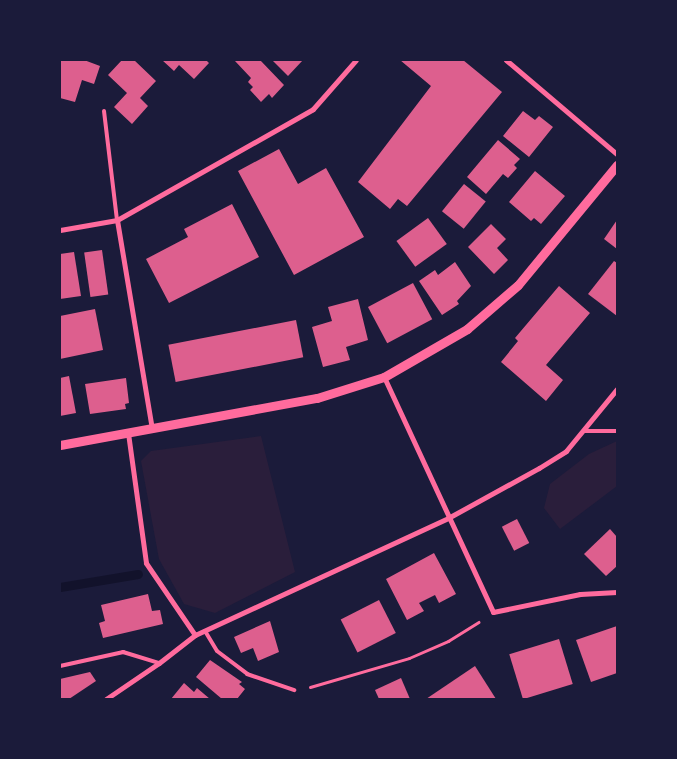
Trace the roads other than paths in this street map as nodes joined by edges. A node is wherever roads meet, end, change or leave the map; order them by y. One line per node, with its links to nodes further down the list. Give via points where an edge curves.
1 (356, 60): 6 (street, via 313,109)
2 (506, 60): 4 (street)
3 (104, 112): 6 (lane)
4 (617, 154)
5 (617, 165): 8 (street, via 518,285 467,330)
6 (117, 220): 7 (street); 10 (street)
7 (60, 230)
8 (384, 377): 10 (street, via 318,398); 15 (street)
9 (617, 389): 11 (street)
10 (152, 430): 13 (street)
11 (584, 431): 12 (lane); 15 (street, via 566,450 539,468)
12 (617, 431)
13 (128, 433): 14 (street); 18 (street, via 146,563)
14 (60, 445)
15 (448, 518): 16 (street, via 493,612 580,594); 17 (street)
16 (617, 592)
17 (205, 632): 18 (street); 21 (lane, via 217,651 247,674)
18 (195, 635): 19 (street)
19 (159, 663): 20 (lane, via 122,652); 22 (street)
20 (60, 666)
21 (294, 690)
22 (106, 699)

